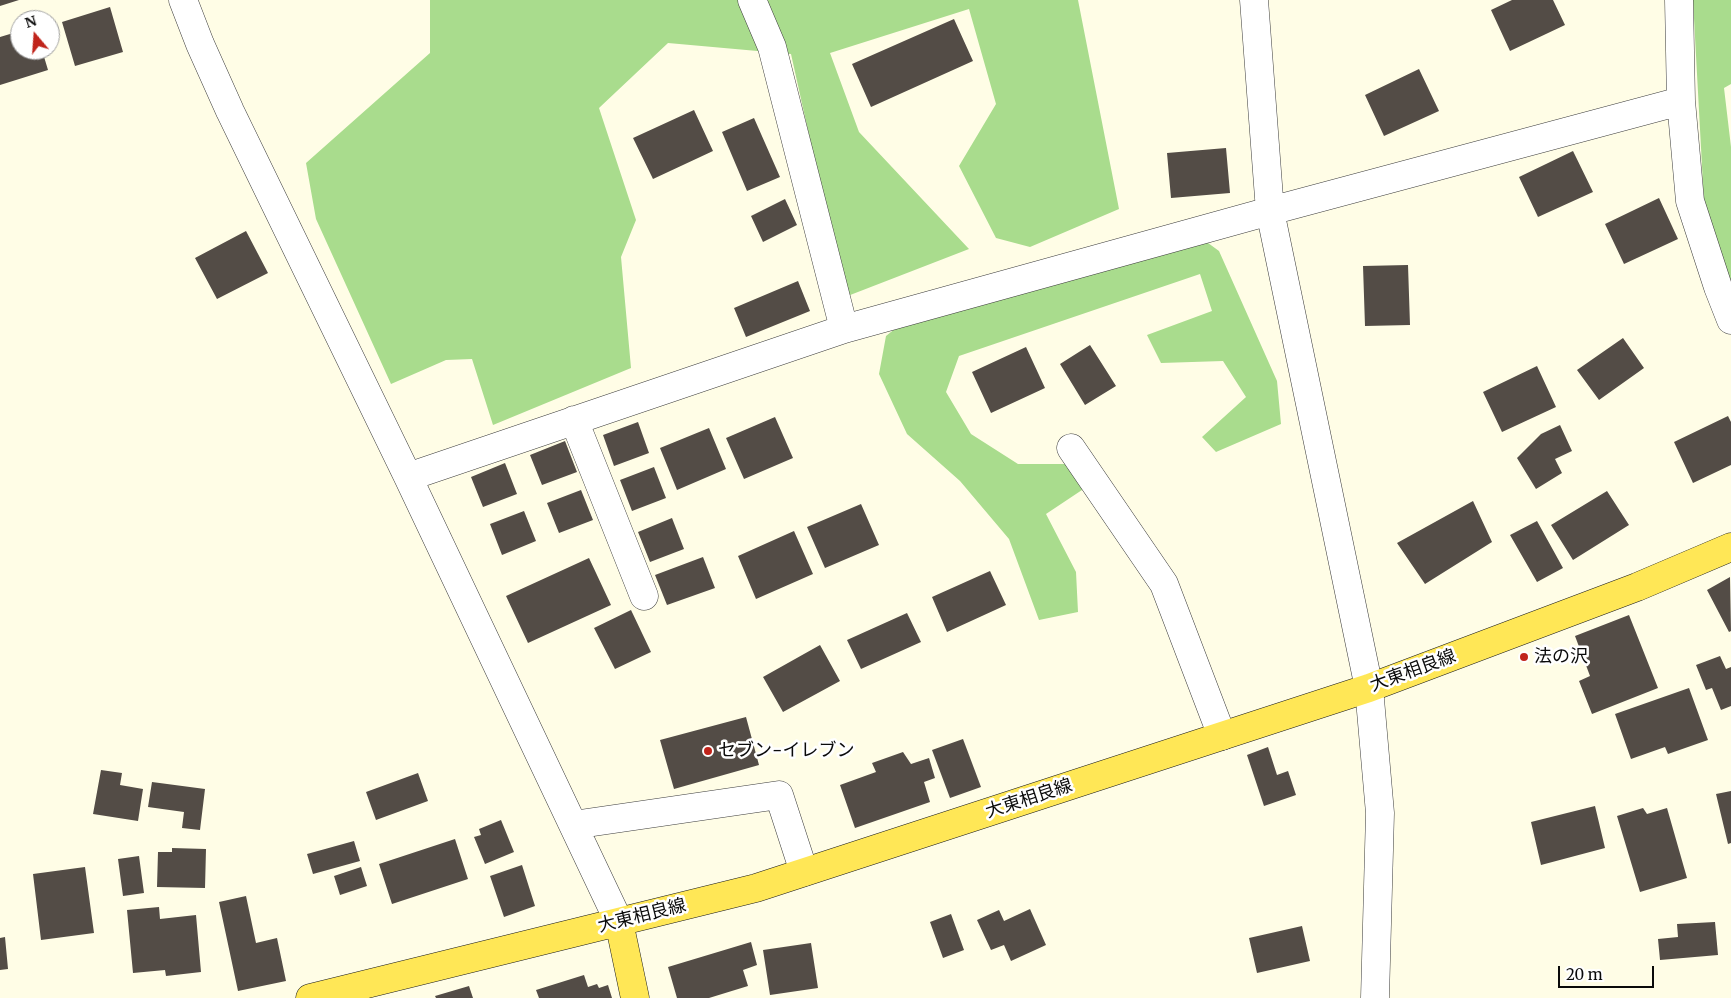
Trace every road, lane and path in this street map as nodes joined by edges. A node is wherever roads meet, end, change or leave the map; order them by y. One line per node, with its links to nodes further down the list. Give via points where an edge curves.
1 (183, 0): 11 (street, via 230,111)
2 (752, 0): 8 (street, via 772,47)
3 (1254, 0): 6 (street)
4 (1679, 0): 5 (street)
5 (1681, 101): 6 (street); 7 (street, via 1690,201)
6 (1270, 211): 8 (street); 14 (street)
7 (1731, 320)
8 (844, 328): 9 (street)
9 (574, 420): 11 (street); 13 (street)
10 (1071, 448): 15 (street, via 1164,584)
11 (408, 477): 16 (street)
12 (1731, 547): 14 (main road, 大東相良線, via 1637,587)
13 (644, 596)
14 (1369, 688): 15 (main road, 大東相良線); 21 (street, via 1380,813)
15 (1222, 736): 17 (main road, 大東相良線)
16 (573, 825): 17 (street, via 779,795); 18 (street)
17 (804, 872): 18 (main road, 大東相良線, via 756,888)
18 (619, 922): 19 (main road, 大東相良線); 20 (main road)
19 (310, 998)
20 (635, 998)
21 (1375, 998)

